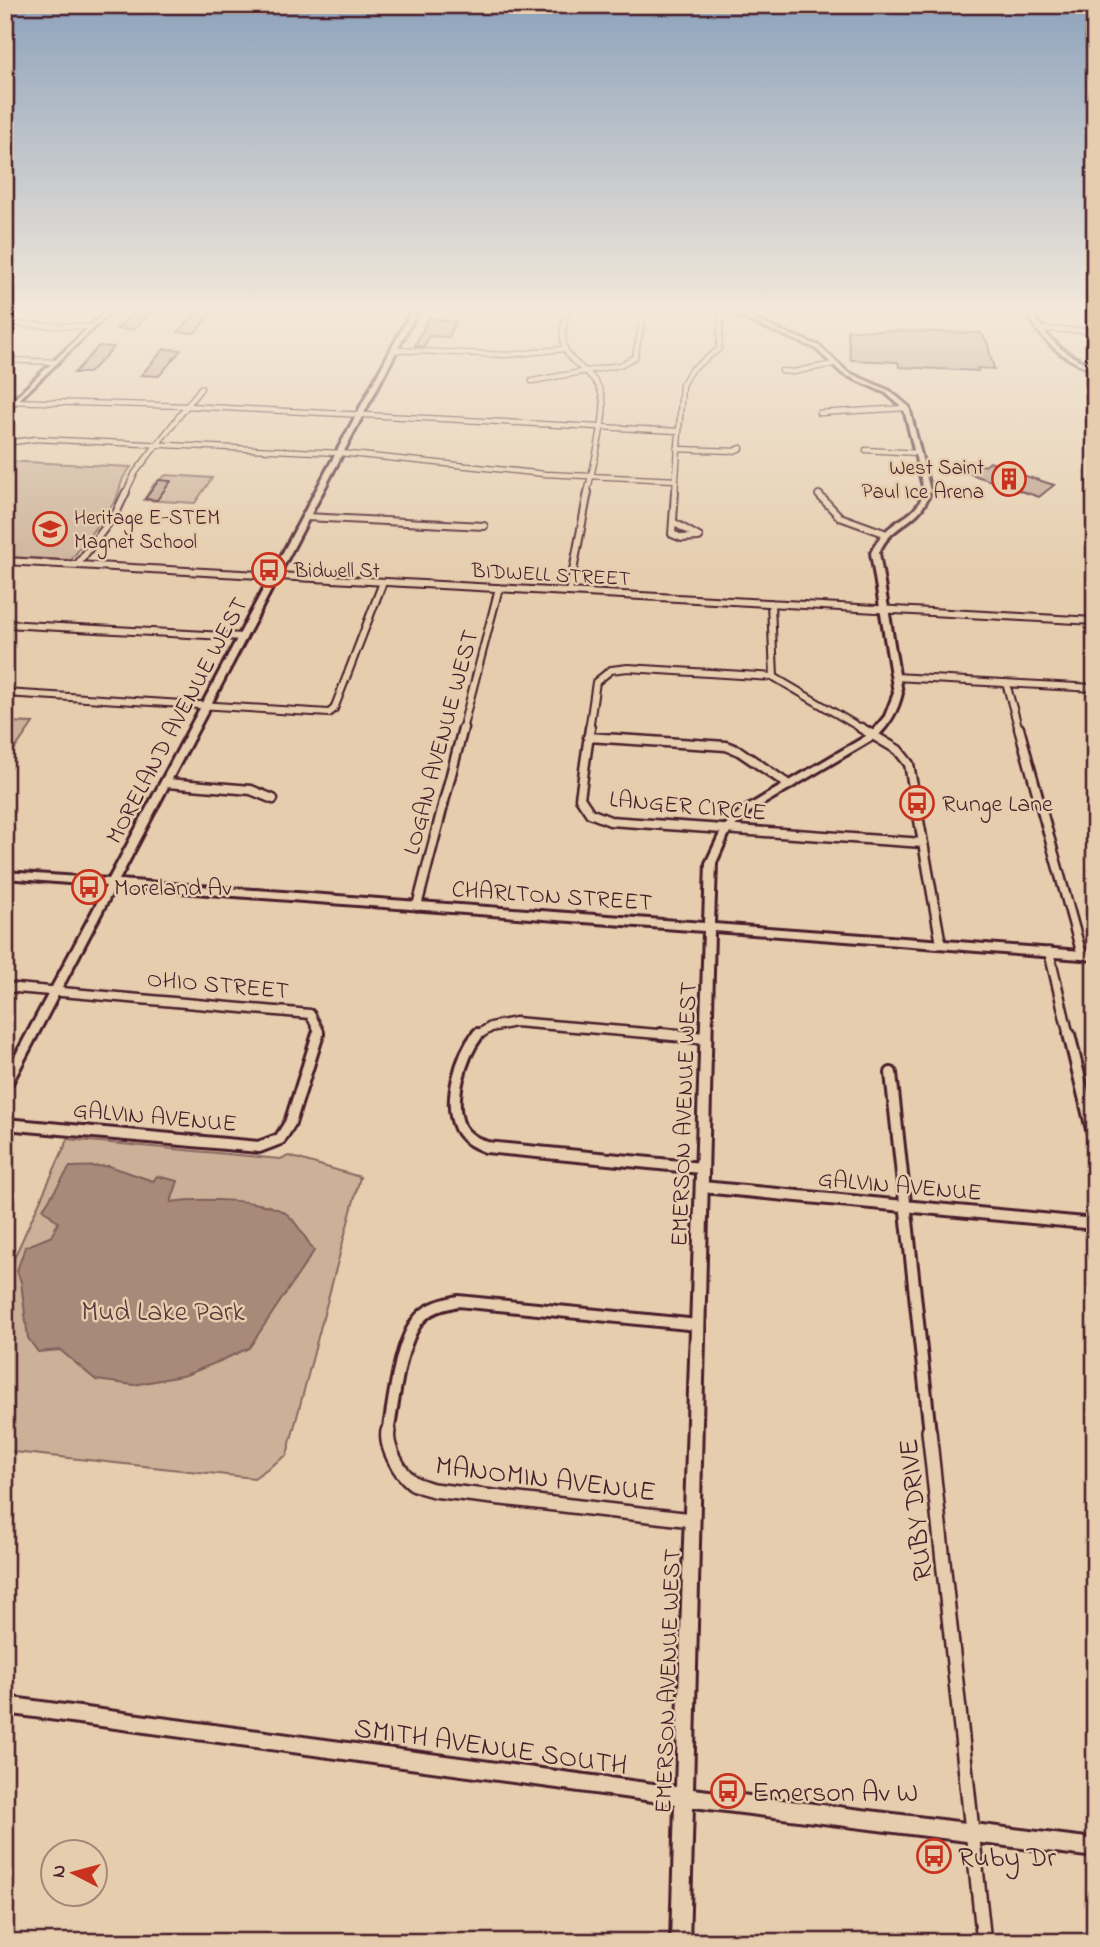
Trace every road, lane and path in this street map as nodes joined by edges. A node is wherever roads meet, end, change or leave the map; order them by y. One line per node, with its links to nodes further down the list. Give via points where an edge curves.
1 (79, 403): 7 (street)
2 (189, 403): 7 (street)
3 (366, 403): 10 (street, MORELAND AVENUE WEST)
4 (604, 403): 11 (street)
5 (681, 403): 12 (street)
6 (901, 403): 8 (street)
7 (187, 406): 10 (street); 14 (street)
8 (907, 408): 9 (street); 19 (street)
9 (819, 413)
10 (360, 414): 11 (street); 18 (street, MORELAND AVENUE WEST)
11 (600, 428): 12 (street); 20 (street)
12 (679, 431): 16 (street)
13 (5, 443): 14 (street, via 36,439)
14 (157, 445): 18 (street); 28 (street, via 135,473 116,513)
15 (741, 448): 16 (street)
16 (677, 449): 21 (street)
17 (866, 450): 19 (street)
18 (340, 453): 20 (street); 23 (street, MORELAND AVENUE WEST)
19 (918, 453): 26 (street, via 926,502 916,514)
20 (590, 476): 21 (street); 32 (street)
21 (676, 480): 24 (street)
22 (819, 495): 26 (street, via 840,517)
23 (306, 517): 25 (street); 29 (street, MORELAND AVENUE WEST)
24 (673, 522): 24 (street, via 672,534 677,537 699,537)
25 (484, 526)
26 (884, 533): 34 (street, EMERSON AVENUE WEST, via 875,553)
27 (5, 561): 28 (street, BIDWELL STREET)
28 (76, 565): 29 (street, BIDWELL STREET)
29 (275, 576): 30 (street, BIDWELL STREET); 37 (street, MORELAND AVENUE WEST)
30 (383, 582): 31 (street, BIDWELL STREET); 43 (street, via 329,713)
31 (499, 588): 32 (street, BIDWELL STREET); 53 (street, LOGAN AVENUE WEST)
32 (569, 592): 33 (street, BIDWELL STREET)
33 (771, 603): 34 (street, BIDWELL STREET); 38 (street)
34 (884, 609): 35 (street, BIDWELL STREET); 39 (street, EMERSON AVENUE WEST)
35 (1095, 621)
36 (5, 624): 37 (street)
37 (243, 637): 43 (street, MORELAND AVENUE WEST)
38 (774, 677): 44 (street, LANGER CIRCLE); 45 (street, LANGER CIRCLE, via 611,670 596,682)
39 (895, 677): 40 (street); 44 (street, EMERSON AVENUE WEST, via 895,708)
40 (1006, 683): 41 (street); 57 (street)
41 (1095, 688)
42 (5, 693): 43 (street)
43 (206, 706): 46 (street, MORELAND AVENUE WEST)
44 (874, 735): 47 (street, EMERSON AVENUE WEST); 50 (street, LANGER CIRCLE, via 898,750 909,764)
45 (588, 737): 47 (street, via 726,746); 49 (street, LANGER CIRCLE, via 580,798 590,813 610,821)
46 (167, 782): 48 (street, via 251,790); 52 (street, MORELAND AVENUE WEST)
47 (789, 785): 49 (street, EMERSON AVENUE WEST, via 747,810)
48 (273, 799)
49 (726, 829): 50 (street, LANGER CIRCLE); 54 (street, EMERSON AVENUE WEST, via 711,863)
50 (924, 843): 55 (street, LANGER CIRCLE)
51 (5, 874): 52 (street, CHARLTON STREET)
52 (114, 882): 53 (street, CHARLTON STREET); 60 (street, MORELAND AVENUE WEST)
53 (417, 905): 54 (street, CHARLTON STREET)
54 (710, 928): 55 (street, CHARLTON STREET); 61 (street, EMERSON AVENUE WEST)
55 (941, 944): 56 (street, CHARLTON STREET)
56 (1049, 952): 57 (street, CHARLTON STREET); 66 (street)
57 (1082, 955): 58 (street, CHARLTON STREET)
58 (1095, 956)
59 (5, 987): 60 (street, OHIO STREET)
60 (56, 991): 63 (street, MORELAND AVENUE WEST); 64 (street, OHIO STREET, via 310,1014 319,1031)
61 (706, 1038): 67 (street, EMERSON AVENUE WEST); 67 (street, via 499,1023 469,1044 455,1104 461,1130 486,1147)
62 (891, 1073): 69 (street, RUBY DRIVE)
63 (5, 1086)
64 (290, 1123): 65 (street, GALVIN AVENUE, via 280,1139 259,1147)
65 (5, 1124)
66 (1095, 1142)
67 (701, 1168): 68 (street, EMERSON AVENUE WEST)
68 (702, 1187): 69 (street, GALVIN AVENUE); 71 (street, EMERSON AVENUE WEST)
69 (906, 1206): 70 (street, GALVIN AVENUE); 75 (street, RUBY DRIVE)
70 (1095, 1224)
71 (698, 1325): 72 (street, EMERSON AVENUE WEST); 72 (street, MANOMIN AVENUE, via 458,1301 440,1306 423,1315 411,1329 387,1437 396,1462 412,1482 433,1490)
72 (692, 1520): 74 (street, EMERSON AVENUE WEST)
73 (5, 1706): 74 (street, SMITH AVENUE SOUTH)
74 (684, 1797): 75 (street, SMITH AVENUE SOUTH); 77 (street, EMERSON AVENUE WEST)
75 (973, 1833): 76 (street, SMITH AVENUE SOUTH); 78 (street, RUBY DRIVE)
76 (1095, 1848)
77 (680, 1942)
78 (984, 1942)

